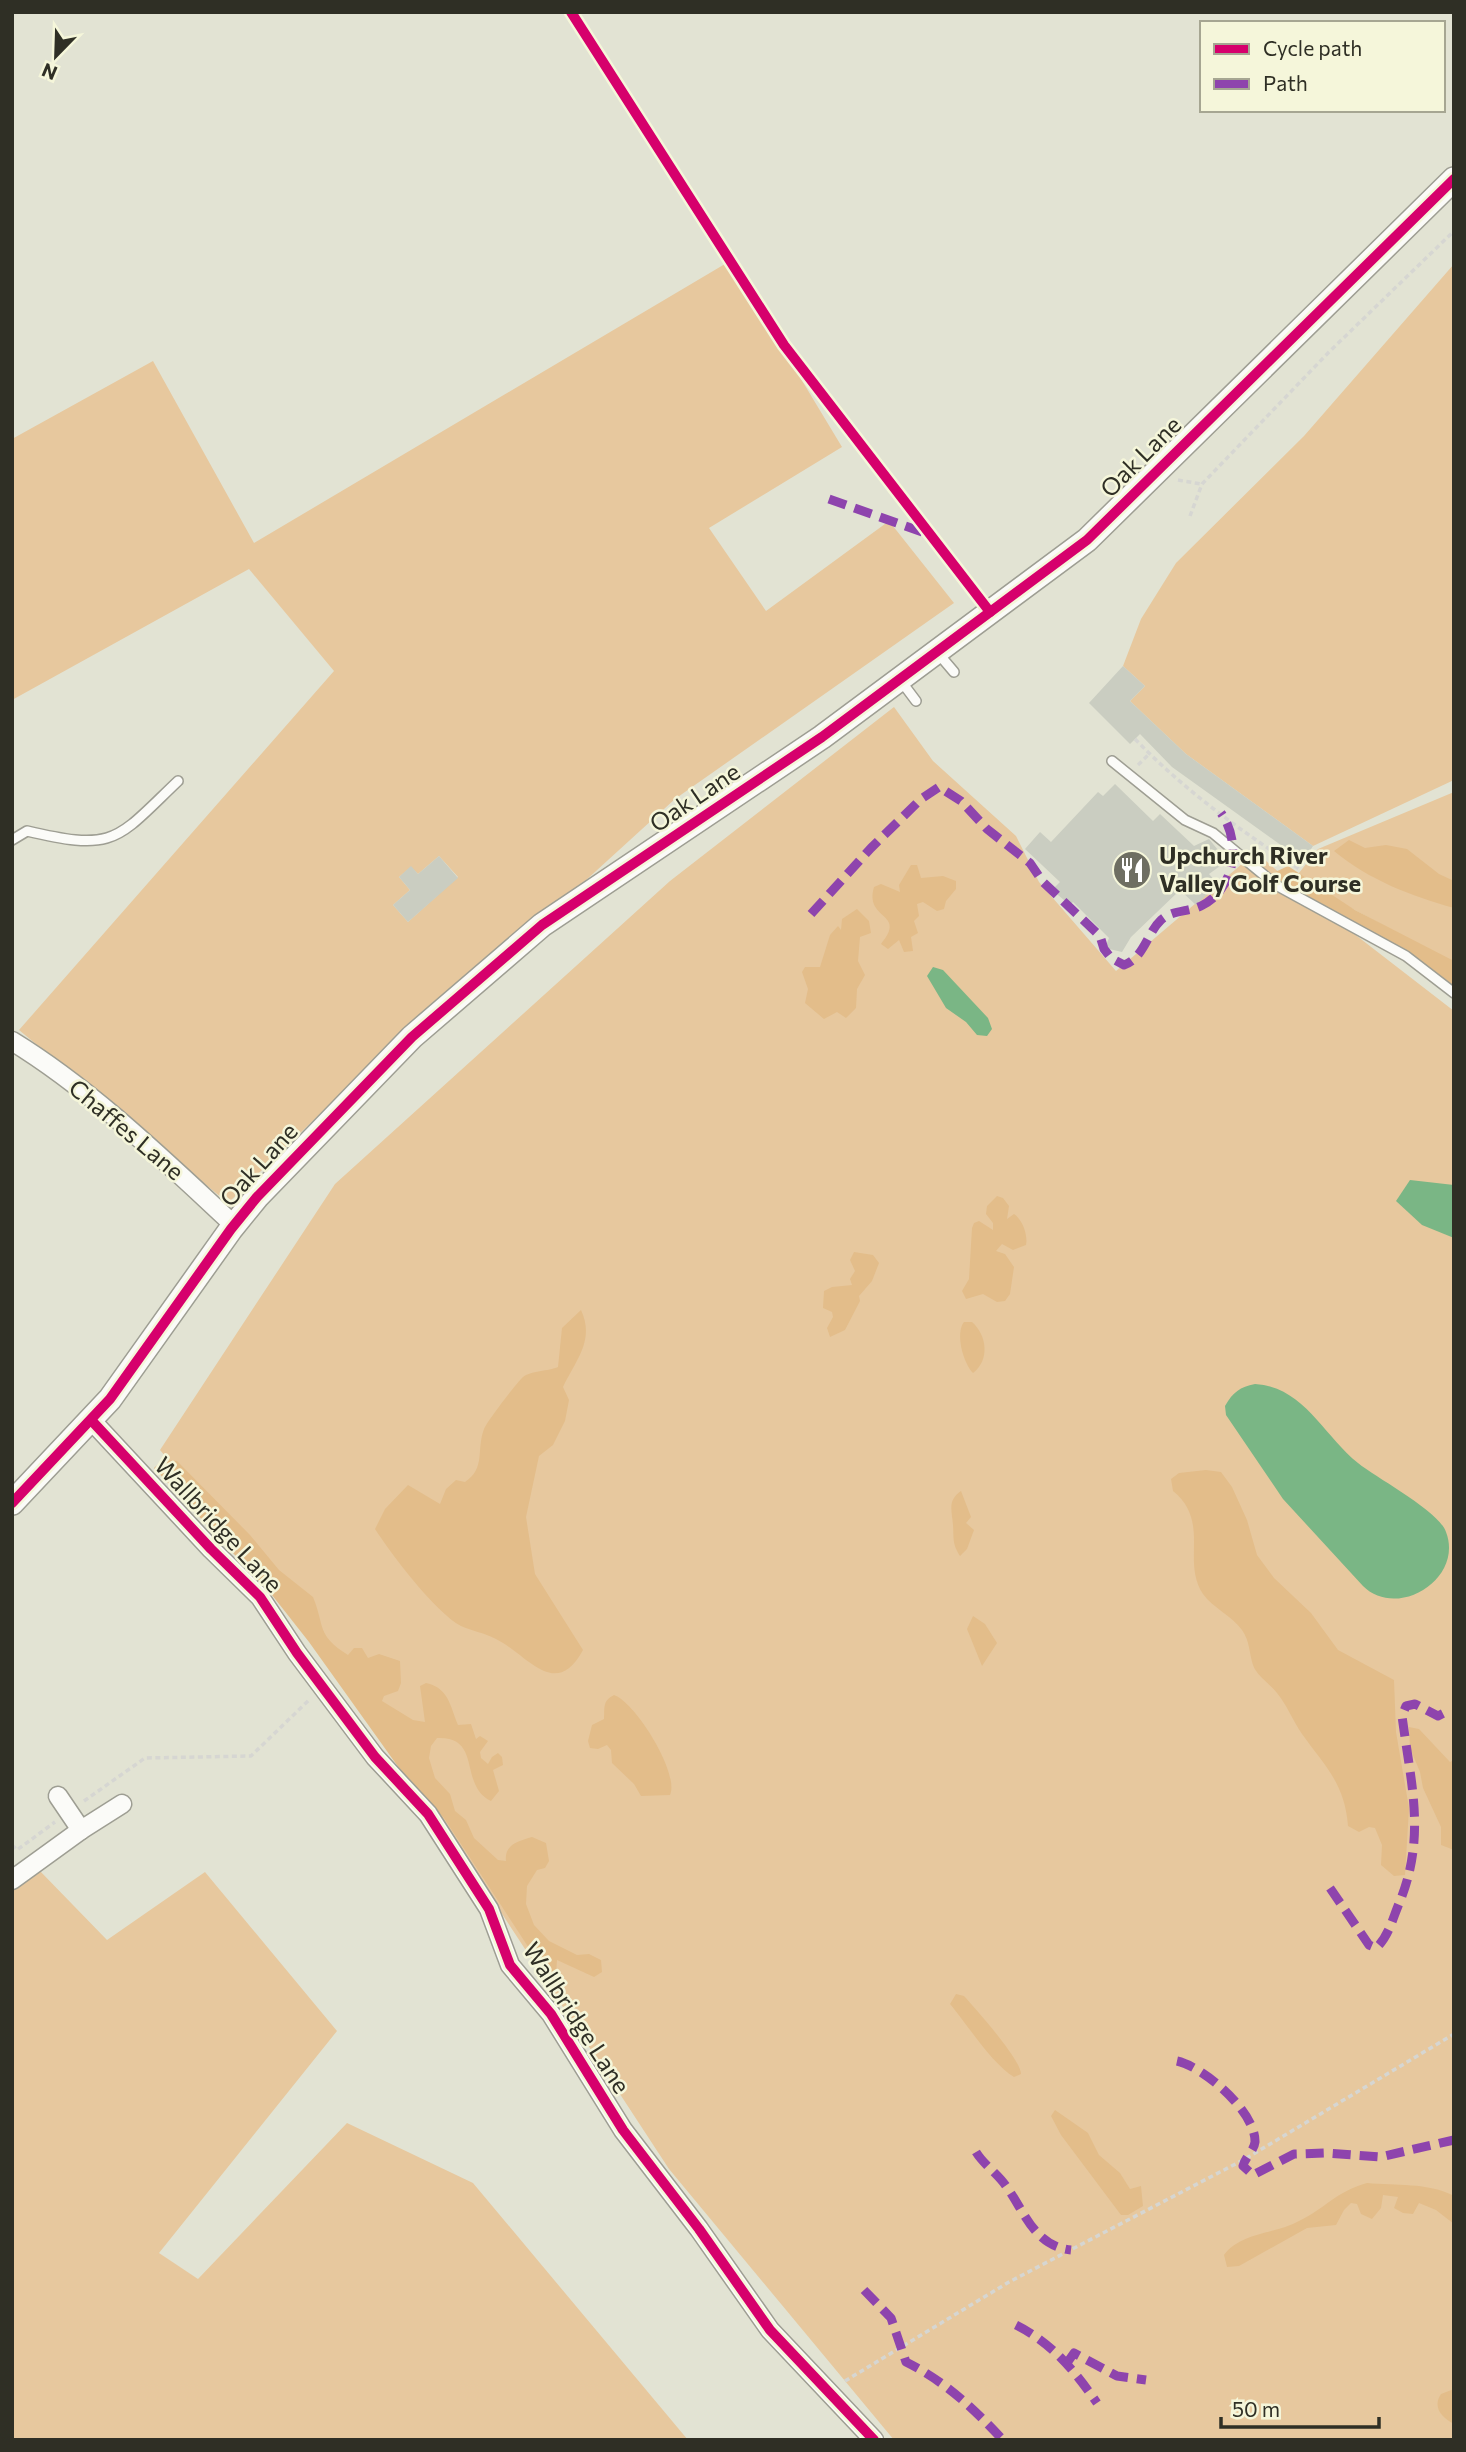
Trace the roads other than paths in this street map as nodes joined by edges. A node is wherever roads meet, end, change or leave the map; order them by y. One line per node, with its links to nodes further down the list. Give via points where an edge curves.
1 (1454, 179): 2 (street, Oak Lane, via 1087,540)
2 (937, 652): 3 (lane); 4 (street, Oak Lane)
3 (954, 672)
4 (900, 679): 5 (lane); 11 (street, Oak Lane, via 822,737 542,925 412,1037 314,1135)
5 (916, 701)
6 (1112, 761): 9 (lane, via 1276,885 1406,956)
7 (178, 781): 8 (lane, via 124,832 98,842 27,831)
8 (12, 841)
9 (1454, 993)
10 (12, 1041): 11 (street, Chaffes Lane, via 36,1055 155,1152)
11 (234, 1225): 12 (street, Oak Lane)
12 (92, 1421): 13 (street, Oak Lane); 18 (street, Wallbridge Lane, via 260,1597 375,1757 428,1814 489,1909 510,1965 551,2014 623,2130 770,2330)
13 (12, 1503)
14 (58, 1796): 16 (street)
15 (122, 1804): 16 (street)
16 (81, 1829): 17 (street)
17 (12, 1880)
18 (874, 2440)

